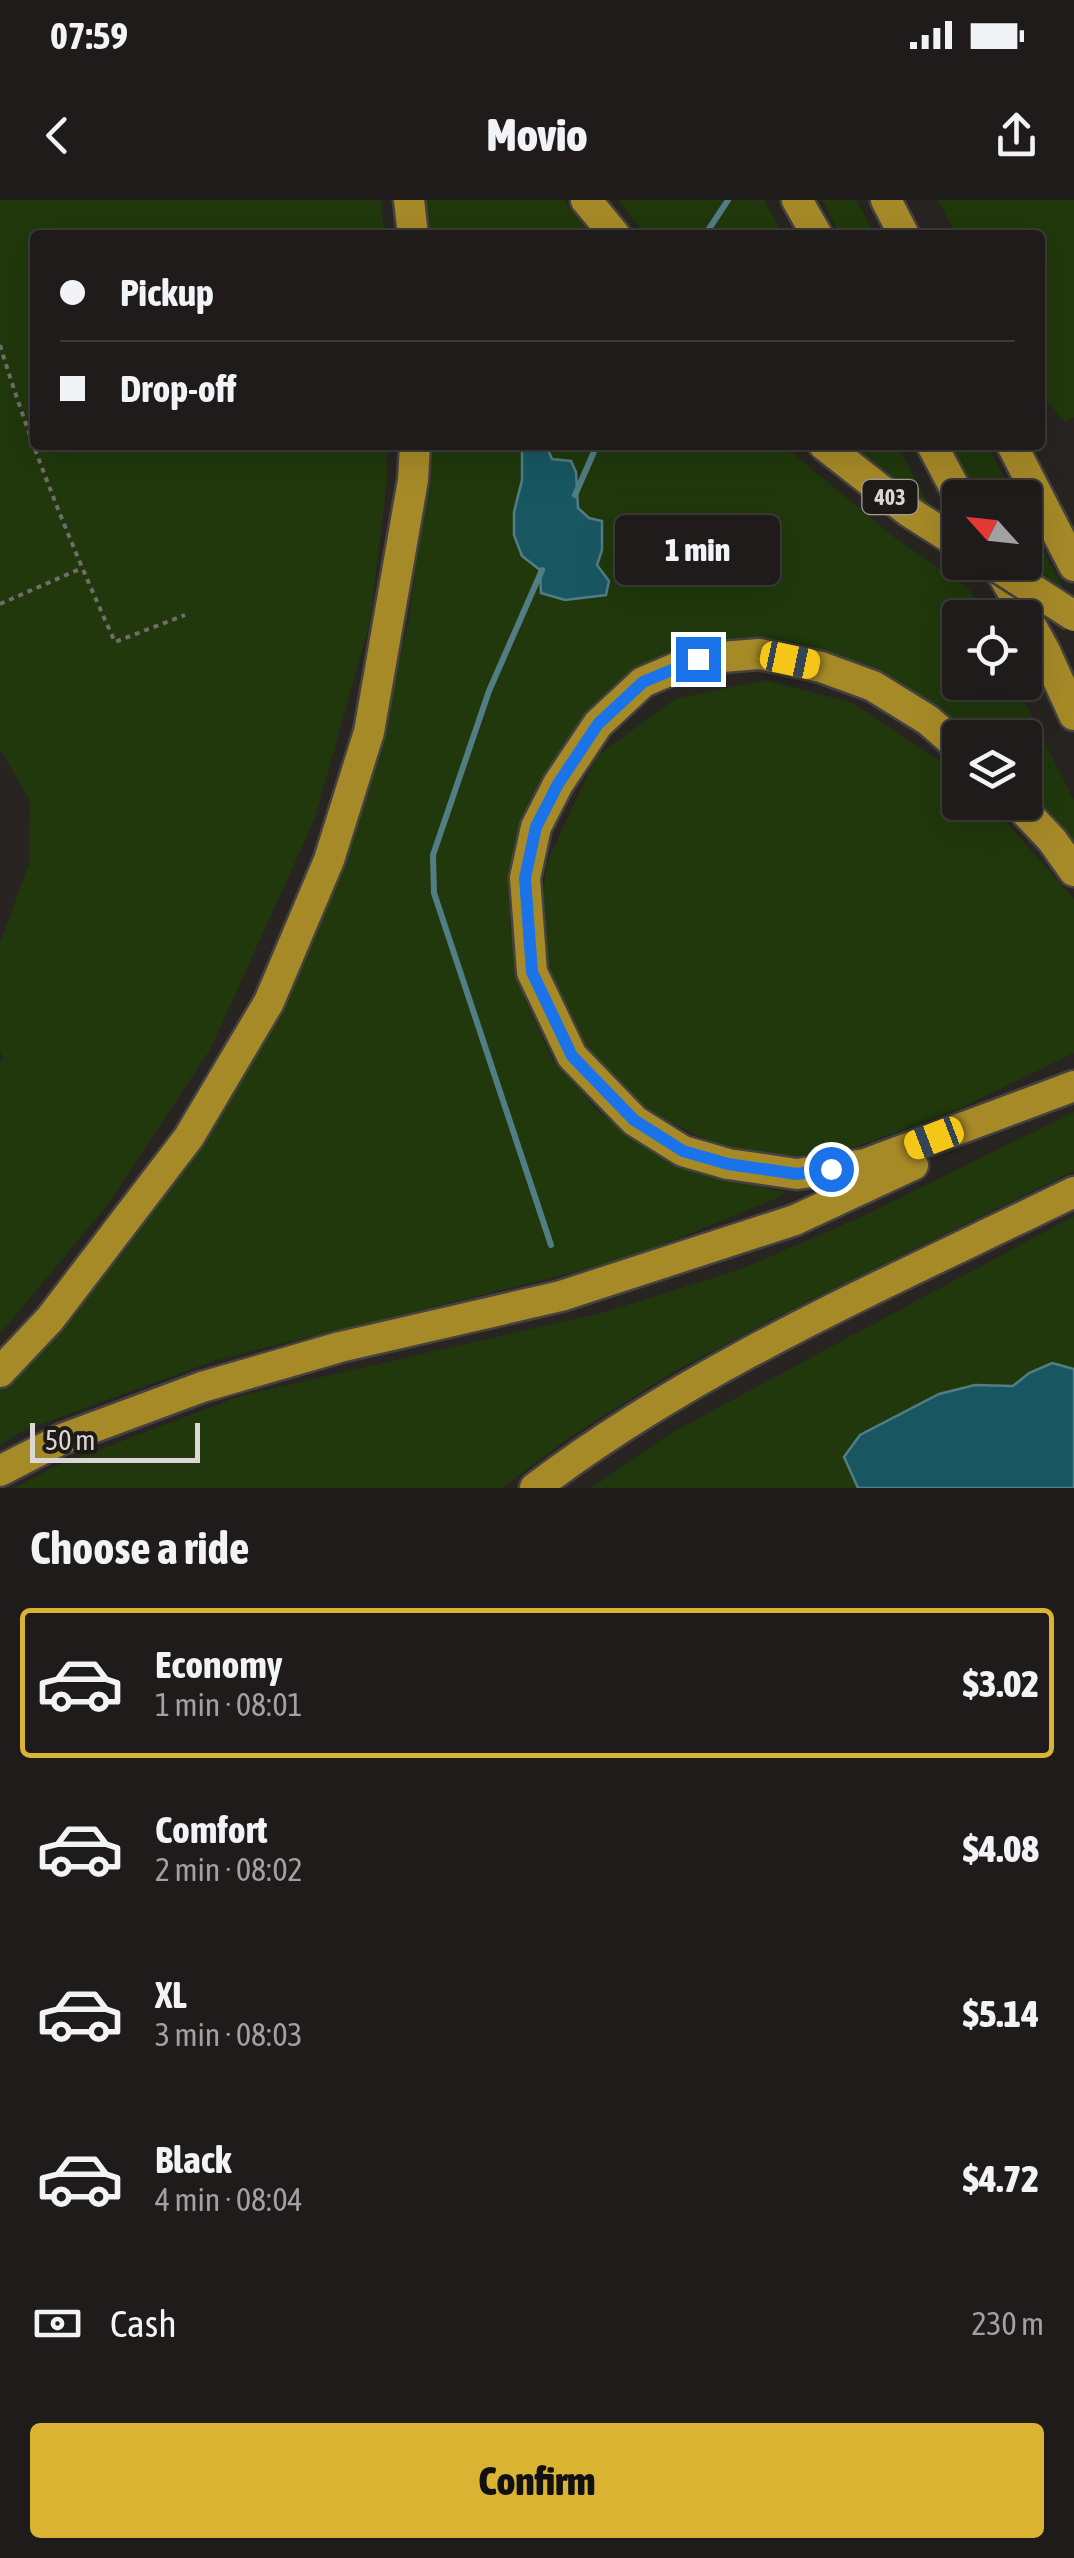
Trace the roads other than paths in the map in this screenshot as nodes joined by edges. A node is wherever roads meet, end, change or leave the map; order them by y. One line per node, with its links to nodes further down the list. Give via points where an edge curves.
1 (409, 200): 5 (highway)
2 (586, 200): 6 (highway)
3 (797, 200): 7 (highway)
4 (886, 200): 8 (highway)
5 (412, 230)
6 (611, 230)
7 (813, 230)
8 (901, 230)
9 (415, 450): 25 (highway, via 369,732 328,860 269,1002 180,1150 50,1319)
10 (830, 450): 14 (highway, 403)
11 (935, 450): 13 (highway)
12 (1015, 450): 15 (highway)
13 (950, 480)
14 (942, 533)
15 (1074, 566)
16 (1003, 580): 19 (highway)
17 (1020, 580): 18 (highway, bridge)
18 (1074, 616)
19 (1074, 715)
20 (942, 732): 23 (highway, via 873,686 760,654 698,659 643,682 598,724 536,827 525,878 532,972 572,1056 634,1120 683,1151 728,1164 797,1174 865,1164)
21 (1033, 820): 22 (highway)
22 (1074, 871)
23 (1074, 1087): 26 (highway, via 795,1220 562,1296 202,1387 62,1439)
24 (1074, 1192): 27 (highway, via 769,1343 646,1412)
25 (0, 1372)
26 (0, 1471)
27 (535, 1488)

